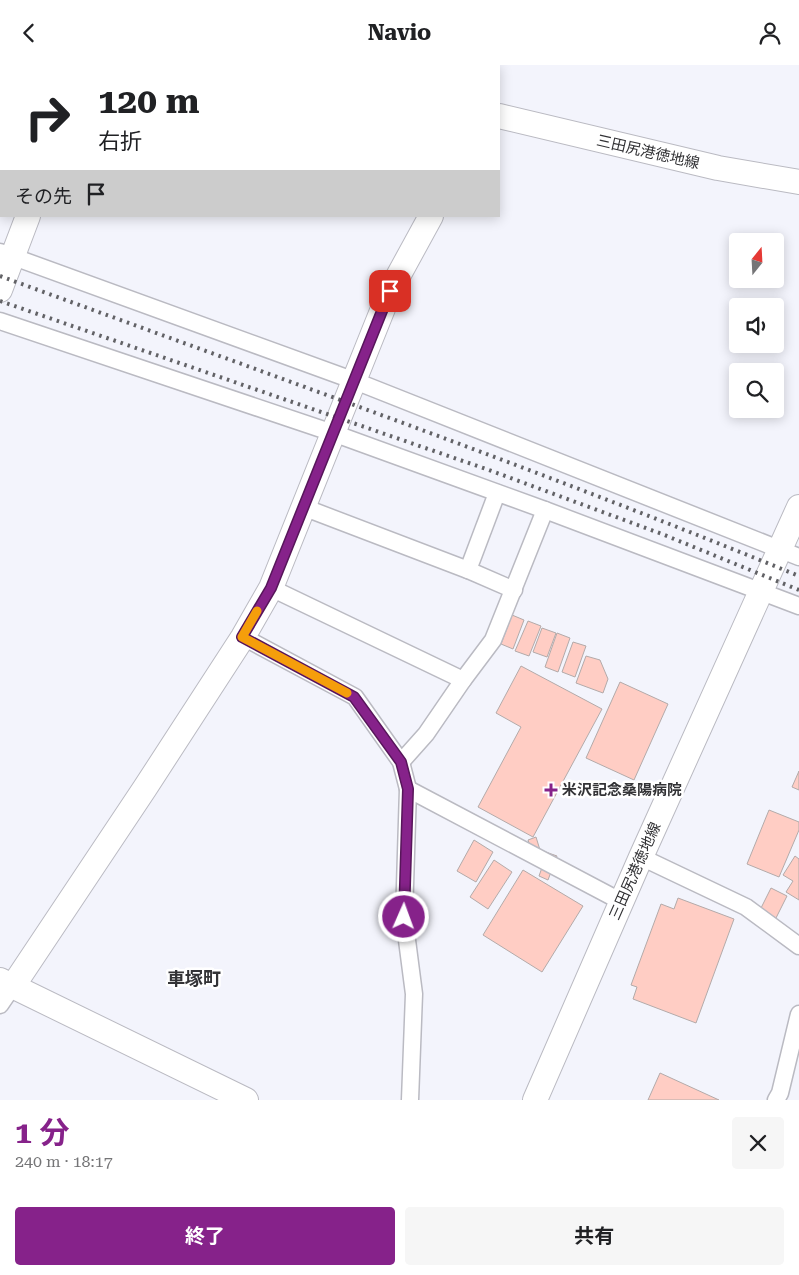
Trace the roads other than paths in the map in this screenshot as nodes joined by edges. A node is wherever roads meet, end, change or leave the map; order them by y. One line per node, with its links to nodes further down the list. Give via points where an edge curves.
1 (500, 117): 2 (street, 三田尻港徳地線, via 718,168)
2 (799, 182)
3 (27, 217): 5 (street)
4 (430, 217): 8 (street, via 390,291)
5 (7, 255): 6 (street); 8 (street)
6 (0, 290)
7 (0, 321): 9 (street)
8 (355, 381): 9 (street); 14 (street)
9 (333, 433): 10 (street); 11 (street)
10 (497, 493): 13 (street); 15 (street)
11 (303, 507): 15 (street); 16 (street)
12 (799, 507): 14 (street, 三田尻港徳地線)
13 (546, 510): 17 (street); 18 (street)
14 (790, 553): 18 (street, 三田尻港徳地線)
15 (468, 569): 17 (street)
16 (271, 588): 20 (street); 21 (street)
17 (514, 590): 21 (street, via 493,640)
18 (761, 590): 19 (street); 24 (street, 三田尻港徳地線)
19 (799, 606)
20 (242, 637): 22 (street, via 354,697); 27 (street, via 145,788)
21 (463, 680): 22 (street, via 426,734)
22 (401, 762): 23 (street)
23 (408, 789): 25 (street); 31 (street, via 404,917 414,994)
24 (641, 857): 25 (street, 三田尻港徳地線); 26 (street, via 746,907)
25 (622, 902): 32 (street, 三田尻港徳地線)
26 (799, 946)
27 (7, 983): 28 (street); 30 (street)
28 (0, 1005)
29 (799, 1014): 33 (street)
30 (246, 1100)
31 (410, 1100)
32 (536, 1100)
33 (776, 1100)

